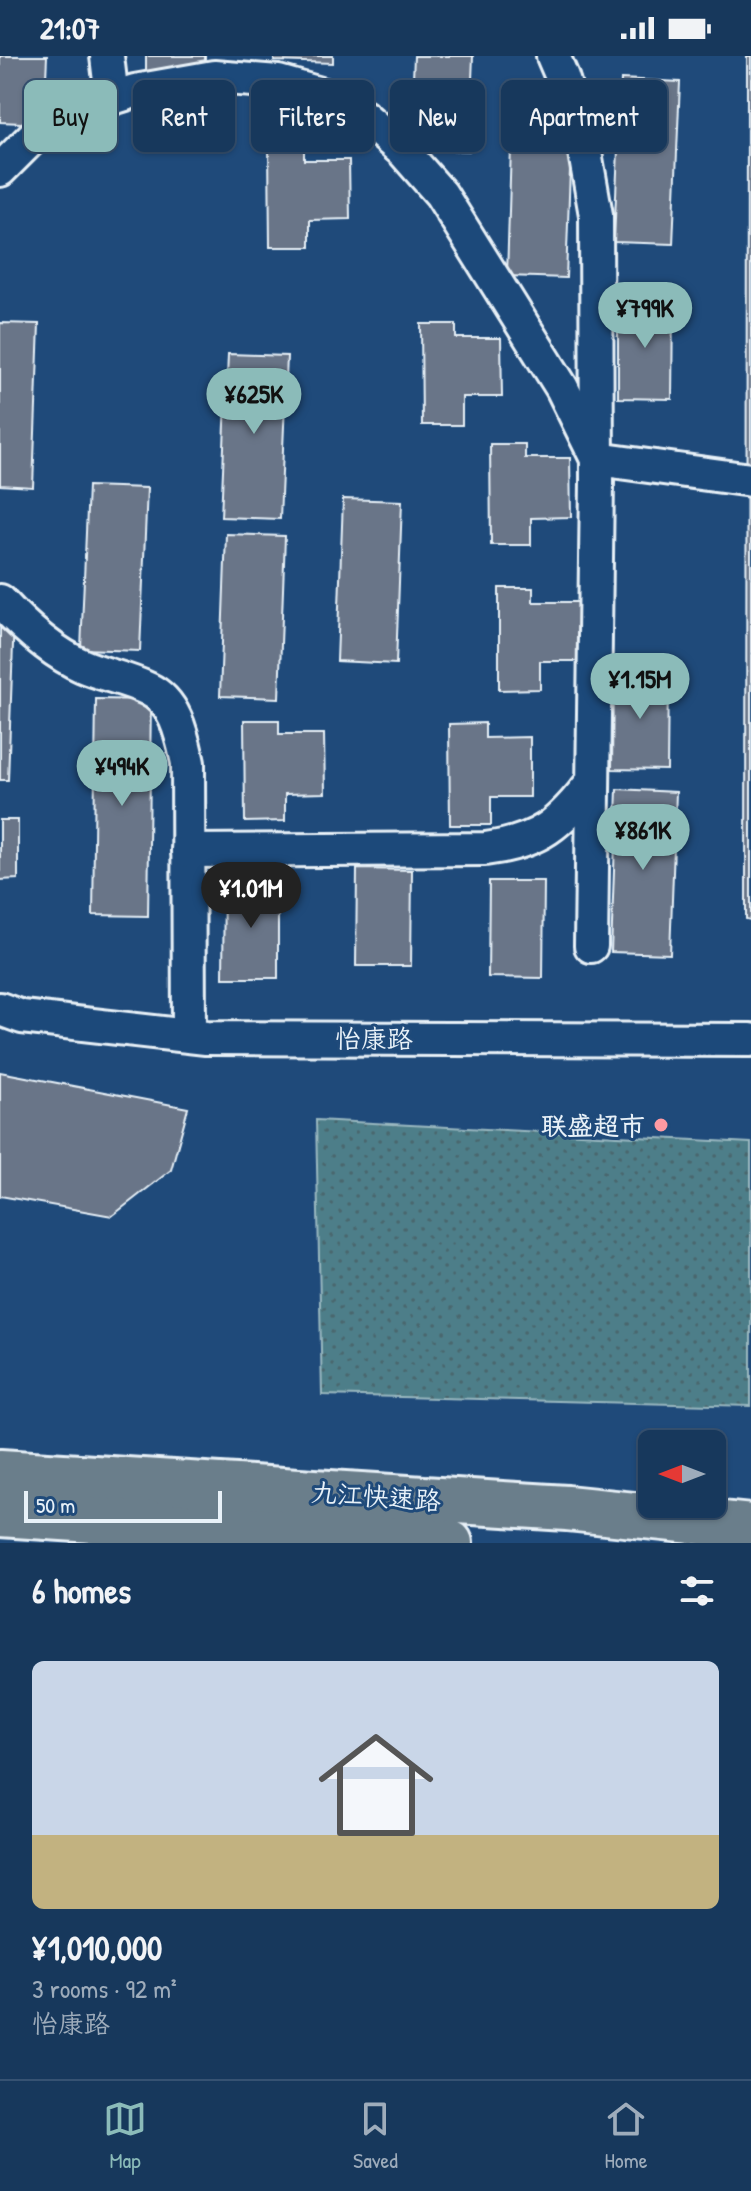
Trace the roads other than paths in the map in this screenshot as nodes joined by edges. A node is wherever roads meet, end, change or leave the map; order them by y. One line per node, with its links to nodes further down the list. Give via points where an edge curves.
1 (107, 56): 3 (street)
2 (553, 56): 7 (street, via 584,147 596,215)
3 (110, 80)
4 (117, 96): 7 (street, via 214,77 278,82 324,95 364,117 441,194 562,388)
5 (24, 146): 6 (street)
6 (0, 170)
7 (597, 459): 8 (street); 10 (street)
8 (751, 480)
9 (0, 601): 11 (street, via 29,632 82,666 151,690 168,706 188,763)
10 (593, 781): 11 (street, via 572,809 544,832 513,845); 12 (street)
11 (188, 851): 14 (street)
12 (591, 946)
13 (0, 1009): 14 (street, 怡康路, via 22,1017)
14 (189, 1036): 15 (street, 怡康路)
15 (751, 1040)
16 (0, 1472): 18 (highway, 九江快速路, via 567,1508)
17 (0, 1514): 19 (highway, 九江快速路)
18 (751, 1527)
19 (450, 1543)

